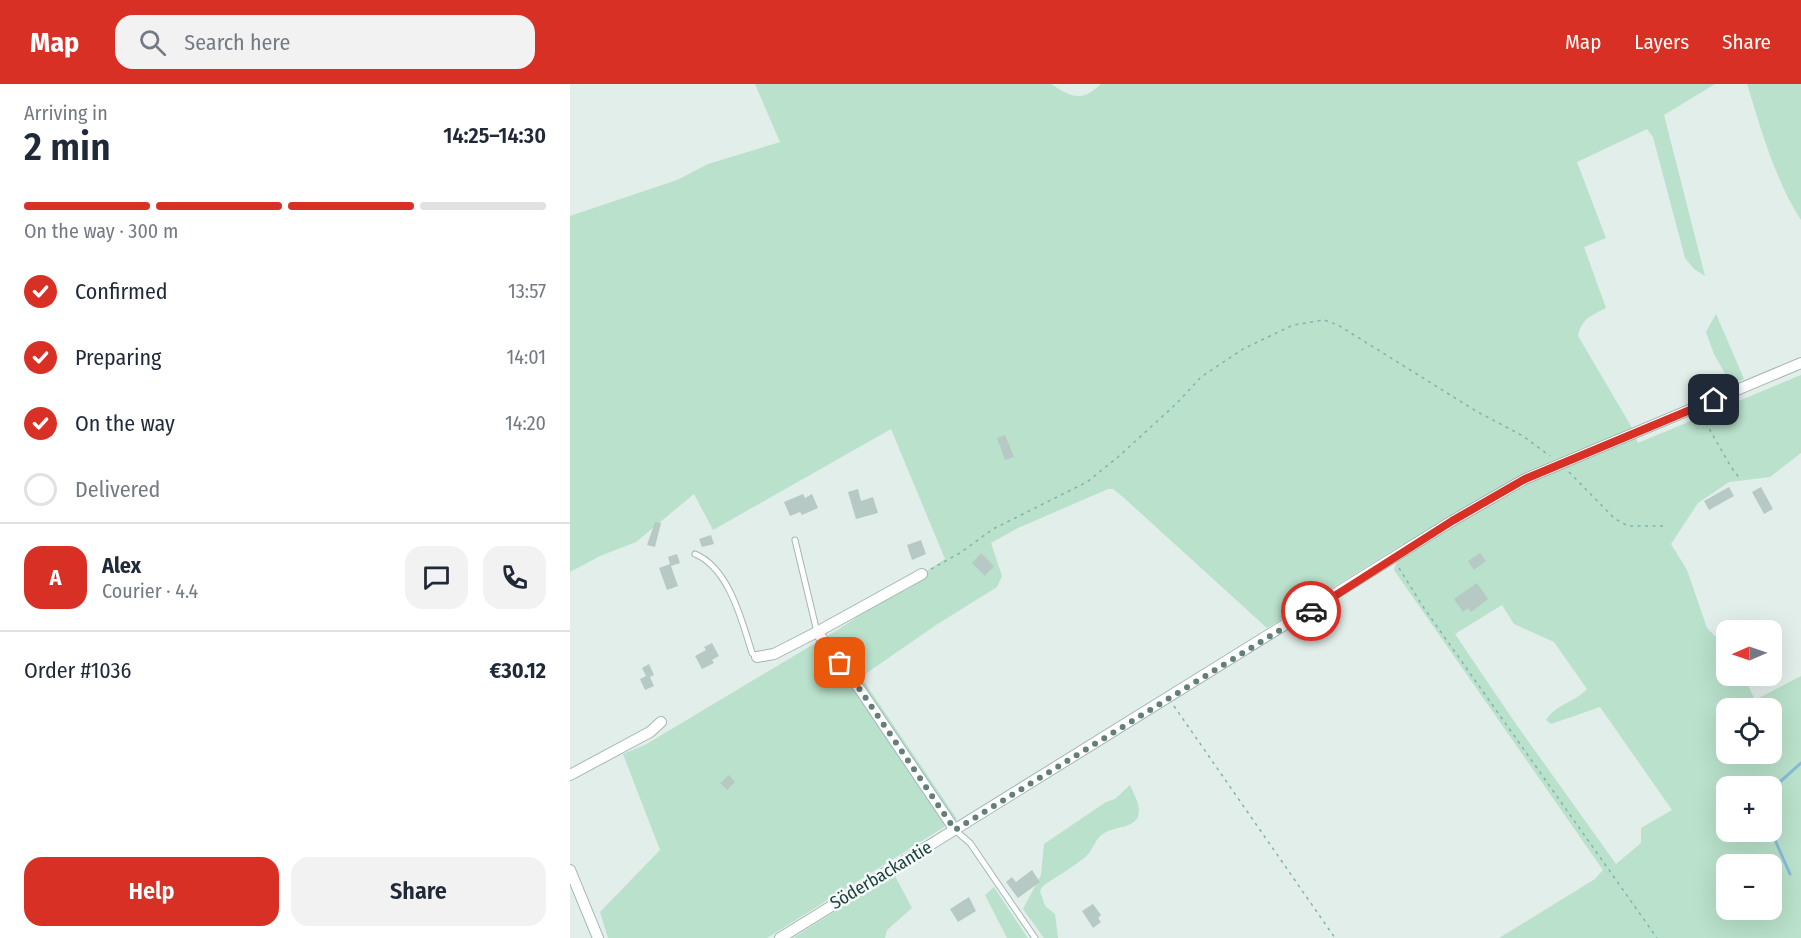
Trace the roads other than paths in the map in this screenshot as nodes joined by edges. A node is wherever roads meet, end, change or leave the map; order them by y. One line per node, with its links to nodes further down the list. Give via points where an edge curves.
1 (1801, 363): 9 (street, Söderbackantie, via 1517,484)
2 (795, 540): 5 (lane)
3 (695, 554): 6 (lane, via 716,567)
4 (922, 574): 5 (street)
5 (817, 632): 6 (street, via 774,654); 9 (street)
6 (757, 657)
7 (661, 722): 8 (street, via 650,732)
8 (570, 775)
9 (955, 830): 12 (street, Söderbackantie); 13 (lane, via 970,843)
10 (570, 870): 11 (street)
11 (598, 938)
12 (780, 938)
13 (1035, 938)

